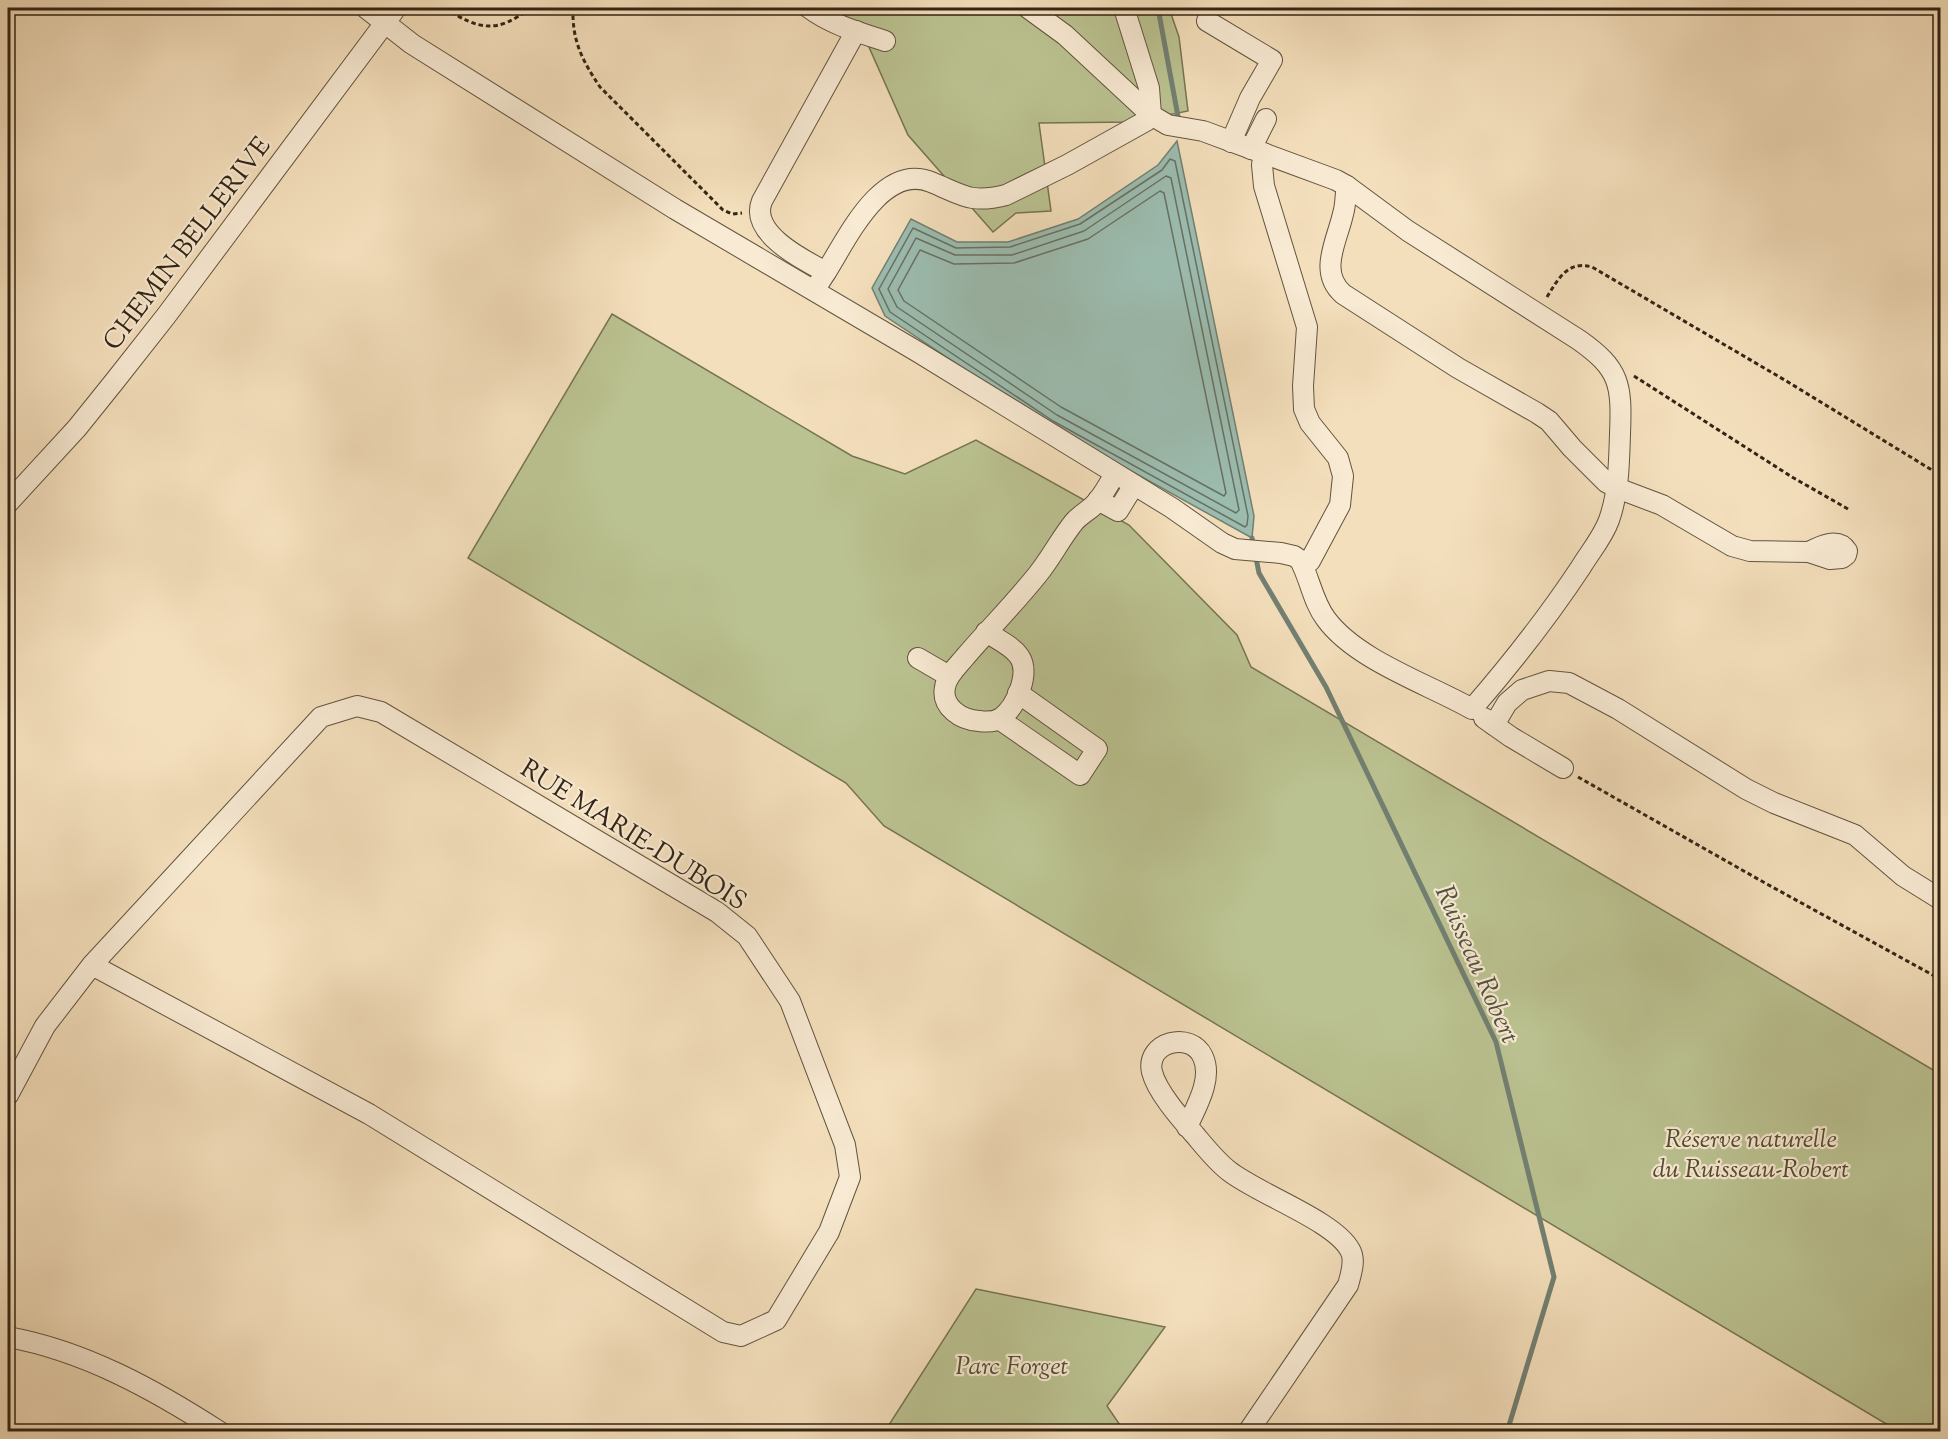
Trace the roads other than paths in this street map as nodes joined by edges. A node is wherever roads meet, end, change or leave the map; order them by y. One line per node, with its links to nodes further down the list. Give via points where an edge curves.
1 (366, 8): 7 (street)
2 (396, 8): 7 (street, CHEMIN BELLERIVE)
3 (809, 8): 8 (street)
4 (1028, 8): 11 (street)
5 (1124, 8): 11 (street, via 1149,88)
6 (1207, 21): 12 (street, via 1272,60)
7 (384, 23): 16 (street, via 675,209); 21 (street, CHEMIN BELLERIVE, via 114,382)
8 (856, 32): 9 (street); 15 (street, via 759,212 761,223 772,236)
9 (885, 41)
10 (1266, 119): 13 (street)
11 (1168, 123): 12 (street); 15 (street, via 1137,128 1006,195 968,198 921,178 902,180 884,190 873,203)
12 (1231, 142): 13 (street)
13 (1257, 151): 14 (street); 23 (street, via 1307,327 1304,410 1338,458 1343,476 1335,518 1310,561)
14 (1347, 186): 19 (street, via 1408,231 1605,360 1620,395); 19 (street, via 1330,264 1335,287 1458,368 1549,421 1596,473)
15 (826, 272): 16 (street)
16 (815, 291): 17 (street)
17 (1115, 474): 18 (street); 20 (street)
18 (1134, 485): 20 (street, via 1118,511); 23 (street, via 1222,543 1235,549 1294,556)
19 (1617, 488): 22 (street, via 1662,505 1740,550); 27 (street, via 1600,538)
20 (1098, 500): 24 (street, via 1075,521 1038,574)
21 (8, 503)
22 (1809, 552)
23 (1303, 566): 30 (street, via 1318,606 1342,636 1376,660)
24 (986, 632): 26 (street); 28 (street, via 1019,656 1024,670)
25 (918, 658): 26 (street)
26 (949, 676): 31 (street, via 944,695 951,709 977,721)
27 (1494, 684): 29 (street); 30 (street)
28 (1018, 693): 31 (street); 31 (street, via 1097,749 1080,775)
29 (1513, 697): 32 (street); 34 (street, via 1550,681 1569,683 1746,789 1855,835 1903,876)
30 (1472, 709): 32 (street)
31 (999, 719)
32 (1494, 724): 33 (street)
33 (1563, 768)
34 (1941, 899)
35 (92, 965): 35 (street, RUE MARIE-DUBOIS, via 369,1114 723,1332 741,1336 776,1320 828,1232 850,1178 845,1145 790,1001 747,936 717,912 381,712 357,706 321,717); 36 (street, RUE MARIE-DUBOIS, via 45,1026)
36 (8, 1095)
37 (1187, 1127): 40 (street, via 1230,1172 1338,1234 1352,1251 1348,1285)
38 (8, 1337): 39 (street, via 100,1365 169,1399)
39 (220, 1431)
40 (1248, 1431)

